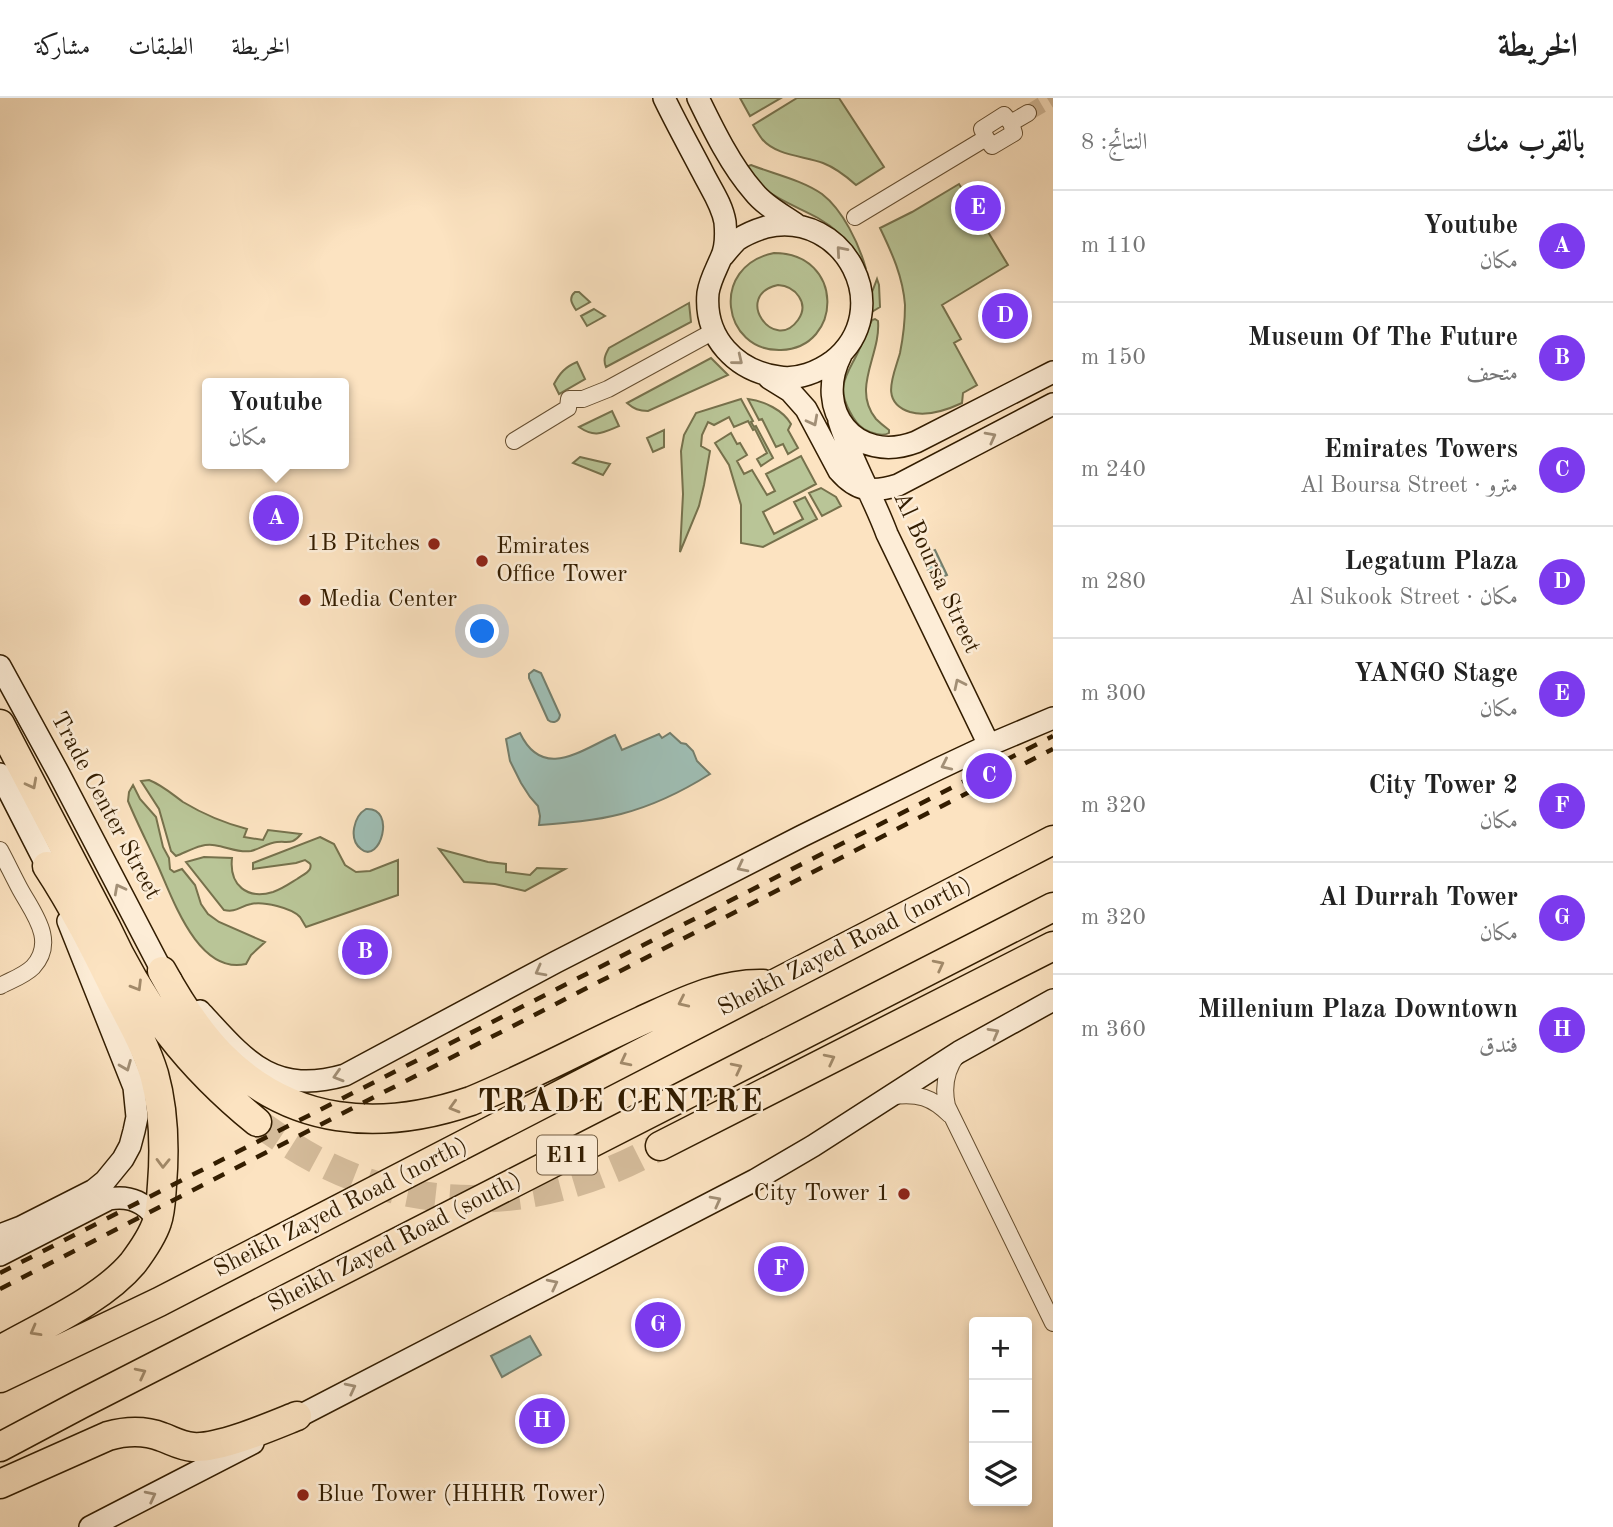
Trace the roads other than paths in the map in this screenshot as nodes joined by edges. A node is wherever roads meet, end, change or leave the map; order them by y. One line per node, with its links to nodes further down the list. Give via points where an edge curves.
1 (664, 98): 6 (street, via 722,210)
2 (698, 98): 5 (street, via 754,193)
3 (1028, 113): 4 (street, via 1011,123 1014,133 992,146 986,138)
4 (855, 218)
5 (799, 226): 6 (street, via 756,230); 8 (street, one-way to 5, via 860,320 860,285 854,268 832,240)
6 (723, 256): 7 (street, via 708,292)
7 (714, 331): 10 (street, one-way to 10, via 736,360); 13 (street, via 608,389 583,399 569,398 568,408)
8 (841, 355): 10 (street, via 805,375); 12 (street, Al Boursa Street, via 832,384)
9 (1053, 372): 12 (street, via 903,447 875,447)
10 (764, 375): 15 (street, one-way to 15, via 802,403 839,471)
11 (1053, 404): 14 (street, one-way to 11)
12 (839, 421): 15 (street, Al Boursa Street)
13 (514, 441)
14 (909, 479): 15 (street, via 886,489); 16 (street, via 894,503)
15 (868, 490): 16 (street, Al Boursa Street)
16 (887, 534): 20 (street, Al Boursa Street, one-way to 16)
17 (0, 666): 27 (street, Trade Center Street, one-way to 17)
18 (1053, 718): 20 (street, Trade Center Street)
19 (0, 724): 34 (highway, one-way to 34, via 119,956 152,1010 191,1061)
20 (989, 745): 27 (street, Trade Center Street, one-way to 27, via 802,836 337,1077 293,1080 250,1062)
21 (0, 774): 24 (street)
22 (1053, 840): 28 (highway, Sheikh Zayed Road (north) / E11)
23 (0, 850): 29 (street, via 44,937 34,966)
24 (47, 866): 36 (highway, one-way to 36, via 92,941 154,1074 164,1146); 37 (street, one-way to 37, via 134,1087 136,1117 130,1146 105,1181 82,1197)
25 (1053, 907): 43 (highway, Sheikh Zayed Road (south) / E11, one-way to 25)
26 (1053, 946): 35 (highway, one-way to 26)
27 (162, 971): 28 (highway, one-way to 27, via 724,987 694,997 454,1108 370,1120 304,1108 250,1079 206,1038)
28 (773, 984): 41 (highway, Sheikh Zayed Road (north) / E11, one-way to 41, via 159,1302)
29 (0, 986)
30 (1053, 1000): 31 (street, one-way to 30)
31 (959, 1052): 32 (street); 33 (street, via 946,1077)
32 (889, 1096): 33 (street, via 918,1095); 42 (street, one-way to 32, via 736,1191)
33 (950, 1115): 39 (street)
34 (257, 1122)
35 (660, 1146)
36 (158, 1221): 38 (street, via 137,1201 109,1199); 40 (highway, one-way to 40, via 141,1251 110,1285)
37 (0, 1235)
38 (0, 1255)
39 (1053, 1323)
40 (0, 1350)
41 (0, 1378)
42 (297, 1416): 44 (highway, via 206,1447 184,1446 142,1432 119,1433); 45 (street, one-way to 42)
43 (0, 1447)
44 (0, 1485)
45 (90, 1527)

